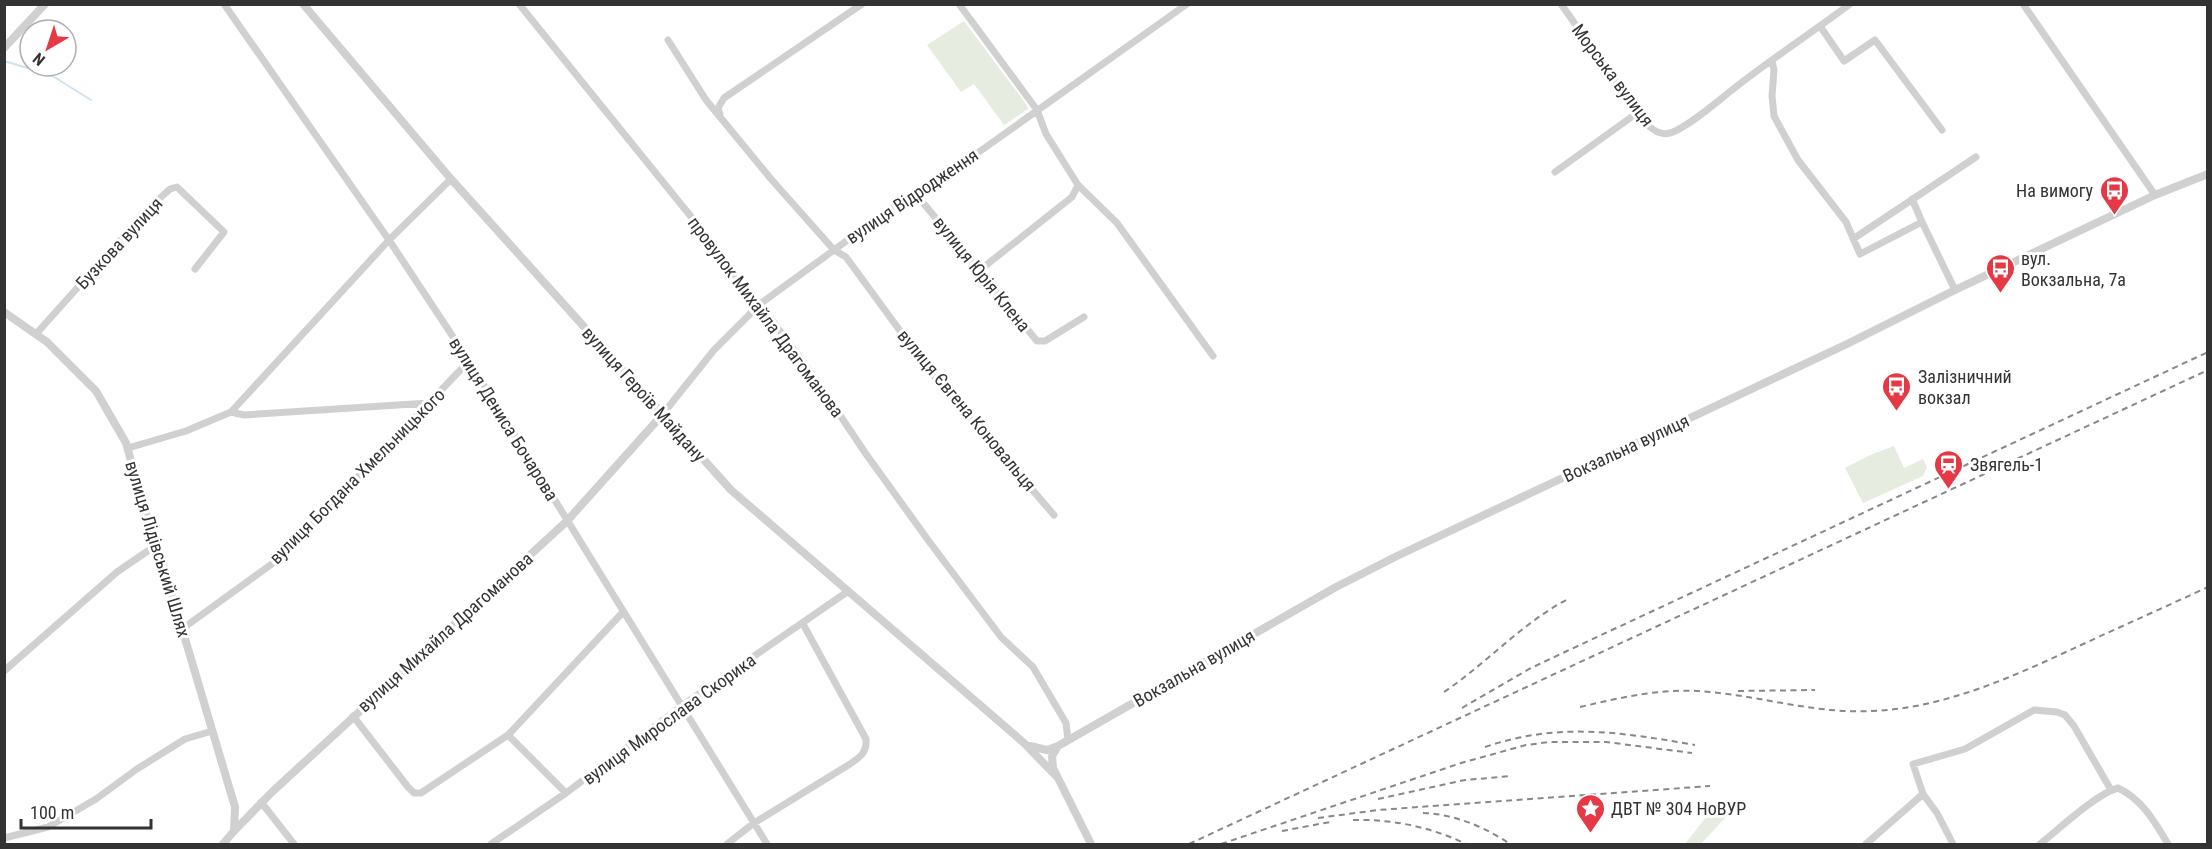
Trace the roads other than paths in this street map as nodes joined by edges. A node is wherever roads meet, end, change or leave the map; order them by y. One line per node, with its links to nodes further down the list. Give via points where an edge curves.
1 (45, 4): 13 (street)
2 (224, 4): 29 (street, вулиця Дениса Бочарова)
3 (303, 4): 22 (street, вулиця Героїв Майдану)
4 (519, 4): 34 (street, провулок Михайла Драгоманова)
5 (862, 4): 17 (street, via 724,98 718,108)
6 (959, 4): 15 (street)
7 (1187, 4): 15 (street, вулиця Відродження)
8 (1561, 4): 16 (street, Морська вулиця)
9 (1850, 4): 11 (street)
10 (2023, 4): 25 (street)
11 (1820, 26): 14 (street); 18 (street, via 1844,61 1875,40)
12 (668, 40): 17 (street, вулиця Євгена Коновальця)
13 (4, 48)
14 (1772, 61): 16 (street, Морська вулиця, via 1673,132 1655,132); 28 (street, via 1774,116 1798,160 1846,222)
15 (1037, 110): 23 (street, via 1046,134); 24 (street, вулиця Відродження)
16 (1637, 113): 20 (street)
17 (722, 119): 30 (street, вулиця Євгена Коновальця)
18 (1942, 130)
19 (1976, 157): 26 (street)
20 (1555, 172)
21 (2208, 174): 25 (street, Вокзальна вулиця)
22 (451, 179): 29 (street); 42 (street, вулиця Героїв Майдану)
23 (1078, 185): 32 (street, via 1072,197); 38 (street, via 1117,223)
24 (915, 193): 30 (street, вулиця Відродження); 32 (street, вулиця Юрія Клена)
25 (2155, 195): 33 (street, Вокзальна вулиця)
26 (1912, 199): 27 (street); 28 (street)
27 (1922, 222): 28 (street, via 1860,254); 33 (street)
28 (1853, 239)
29 (389, 240): 39 (street, вулиця Дениса Бочарова); 41 (street)
30 (834, 250): 34 (street, вулиця Відродження); 44 (street, вулиця Євгена Коновальця, via 846,257 928,369)
31 (195, 269): 37 (street, Бузкова вулиця, via 224,232 177,187 148,208)
32 (980, 270): 36 (street, вулиця Юрія Клена, via 1037,341)
33 (1955, 290): 56 (street, Вокзальна вулиця, via 1371,569)
34 (760, 304): 42 (street, вулиця Відродження, via 714,350); 56 (street, провулок Михайла Драгоманова, via 1001,637 1033,667 1066,723)
35 (4, 312): 37 (street, вулиця Лідівський Шлях)
36 (1084, 317)
37 (36, 334): 43 (street, вулиця Лідівський Шлях, via 96,391)
38 (1213, 356)
39 (469, 361): 40 (street, вулиця Богдана Хмельницького); 45 (street, вулиця Дениса Бочарова)
40 (429, 403): 41 (street, via 244,416); 50 (street, вулиця Богдана Хмельницького, via 280,558)
41 (231, 412): 43 (street)
42 (662, 415): 45 (street, вулиця Михайла Драгоманова); 47 (street, вулиця Героїв Майдану, via 731,490)
43 (128, 448): 46 (street, вулиця Лідівський Шлях)
44 (1054, 515)
45 (567, 521): 48 (street, вулиця Дениса Бочарова); 53 (street, вулиця Михайла Драгоманова)
46 (155, 546): 50 (street, вулиця Лідівський Шлях); 51 (street, via 117,572)
47 (847, 592): 49 (street, вулиця Мирослава Скорика); 57 (street, вулиця Героїв Майдану)
48 (622, 612): 52 (street, вулиця Дениса Бочарова); 55 (street)
49 (803, 624): 52 (street, вулиця Мирослава Скорика); 64 (street, via 867,748 849,764)
50 (182, 629): 54 (street, вулиця Лідівський Шлях)
51 (4, 671)
52 (683, 705): 61 (street, вулиця Мирослава Скорика); 64 (street, вулиця Дениса Бочарова)
53 (353, 716): 55 (street, via 414,793 421,793); 63 (street, вулиця Михайла Драгоманова)
54 (213, 731): 65 (street, вулиця Лідівський Шлях, via 235,807); 66 (street, via 185,739 48,827)
55 (508, 735): 61 (street)
56 (1068, 740): 58 (street, Вокзальна вулиця)
57 (1024, 743): 58 (street, via 1047,750); 59 (street, вулиця Героїв Майдану)
58 (1058, 746): 59 (street, via 1052,756)
59 (1058, 778): 72 (street)
60 (2111, 790): 62 (street, via 2065,715 2034,710 1965,749 1913,764); 75 (street); 76 (street, via 2118,788 2131,794)
61 (566, 793): 69 (street, вулиця Мирослава Скорика)
62 (1923, 794): 73 (street); 74 (street)
63 (261, 802): 65 (street, вулиця Михайла Драгоманова); 68 (street)
64 (754, 824): 70 (street); 71 (street, вулиця Дениса Бочарова)
65 (234, 831): 67 (street, вулиця Михайла Драгоманова)
66 (4, 838)
67 (223, 844)
68 (294, 844)
69 (491, 844)
70 (727, 844)
71 (767, 844)
72 (1091, 844)
73 (1866, 844)
74 (1953, 844)
75 (2040, 844)
76 (2168, 844)

